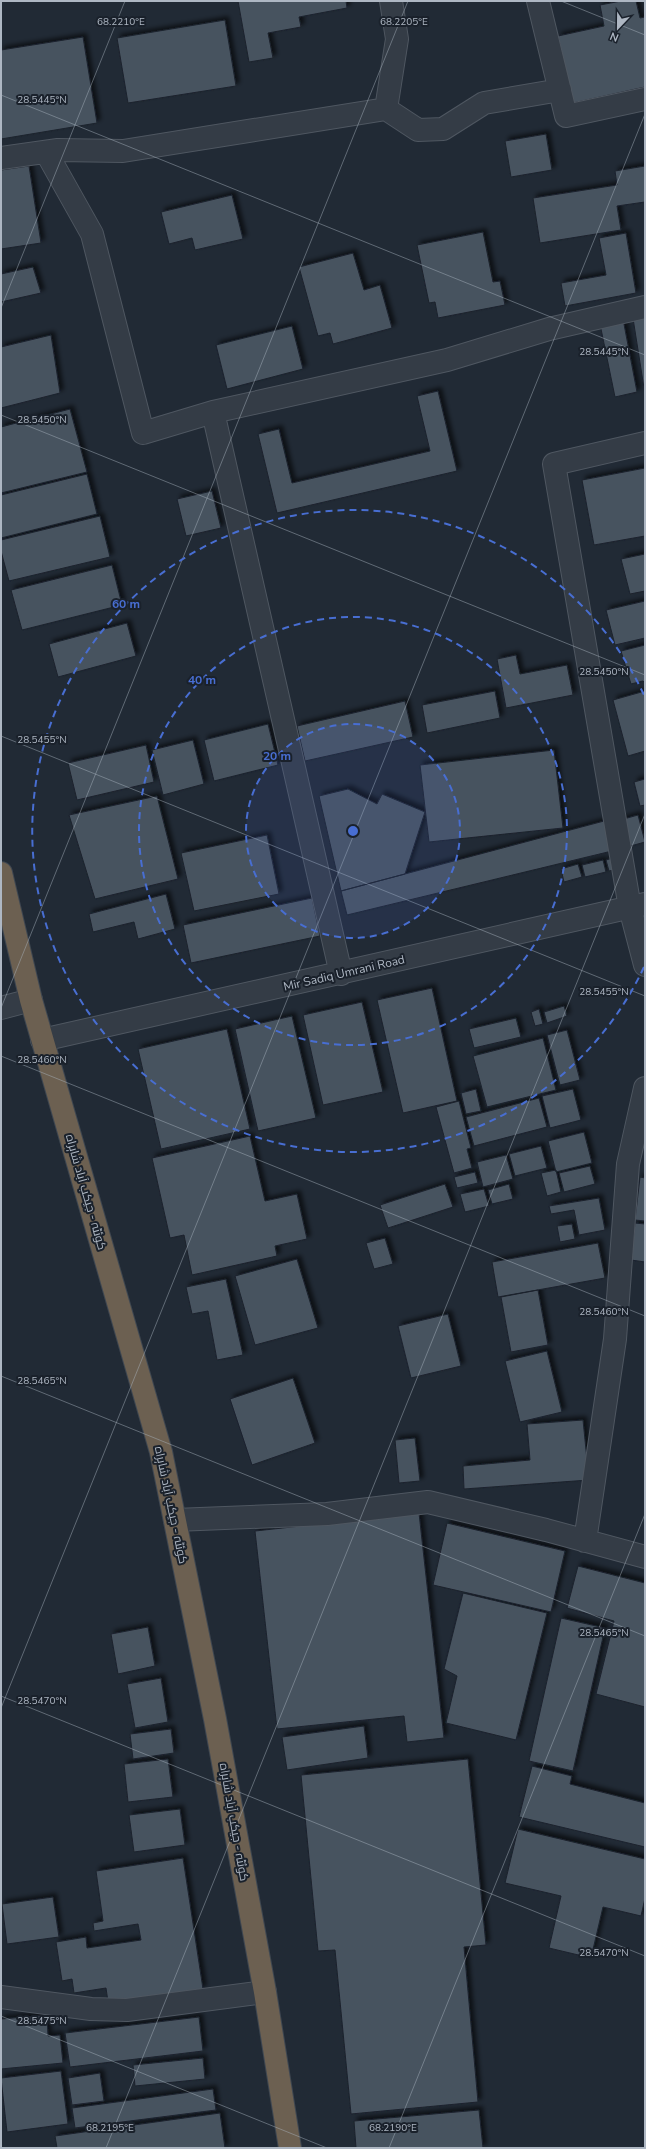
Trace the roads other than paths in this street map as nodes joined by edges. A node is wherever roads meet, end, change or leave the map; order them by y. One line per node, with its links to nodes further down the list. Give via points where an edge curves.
1 (391, 1): 5 (street, via 397,39)
2 (538, 1): 3 (street)
3 (560, 90): 4 (street, via 566,116); 5 (street, via 484,103 443,129 418,130)
4 (645, 99)
5 (386, 109): 6 (street, via 123,151)
6 (46, 152): 7 (street); 9 (street, via 92,234 143,433)
7 (1, 158)
8 (645, 307): 9 (street, via 549,328 447,360)
9 (213, 412): 14 (street)
10 (645, 443): 12 (street, via 554,464)
11 (1, 873): 15 (highway, کوئٹہ - جیکب آباد شاہراہ)
12 (637, 906): 13 (street); 14 (street, Mir Sadiq Umrani Road)
13 (645, 966)
14 (341, 974): 17 (street, Mir Sadiq Umrani Road)
15 (31, 1000): 16 (street); 17 (highway, کوئٹہ - جیکب آباد شاہراہ)
16 (1, 1008)
17 (42, 1040): 20 (highway, کوئٹہ - جیکب آباد شاہراہ, via 161,1452)
18 (645, 1088): 19 (street)
19 (636, 1165): 21 (street, via 615,1339)
20 (175, 1520): 21 (street, via 327,1514 428,1502); 23 (highway, کوئٹہ - جیکب آباد شاہراہ, via 215,1719)
21 (585, 1541): 22 (street)
22 (645, 1557)
23 (265, 1992): 24 (street, via 127,2010 91,2009); 25 (highway, کوئٹہ - جیکب آباد شاہراہ)
24 (1, 1997)
25 (290, 2148)

